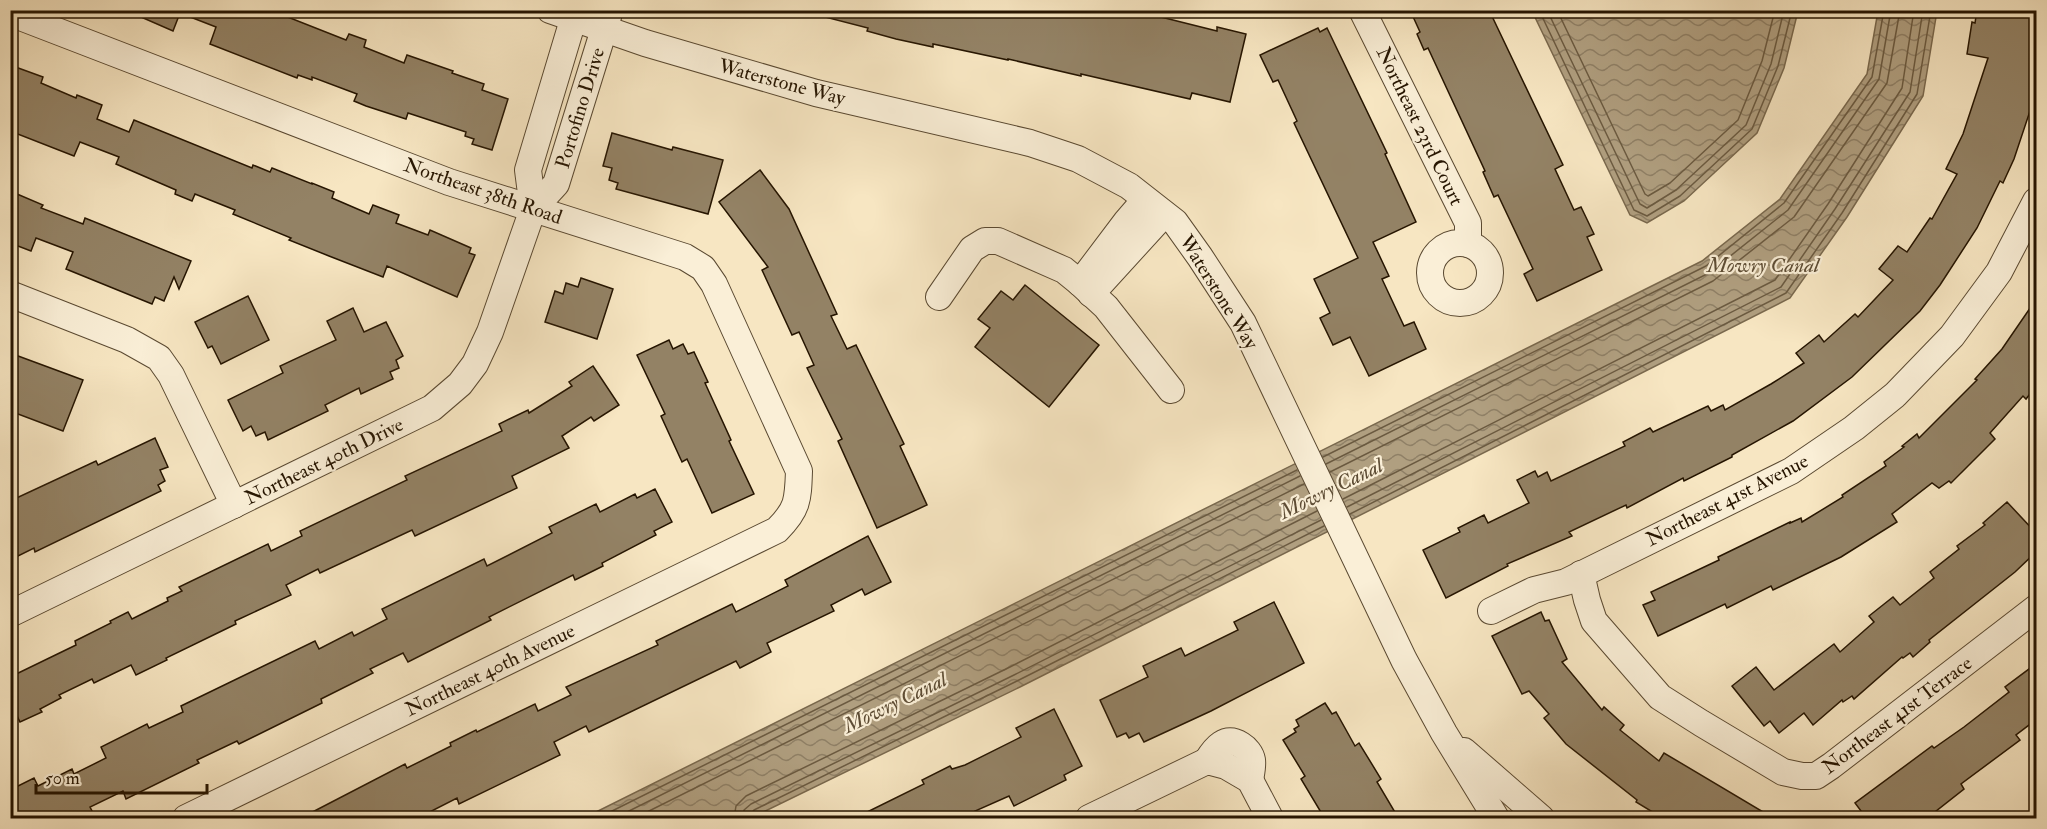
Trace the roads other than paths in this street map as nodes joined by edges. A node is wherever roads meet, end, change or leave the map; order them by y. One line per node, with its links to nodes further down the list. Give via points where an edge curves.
1 (1362, 10): 8 (street, Northeast 23rd Court, via 1468,223)
2 (10, 13): 7 (street, Northeast 38th Road, via 438,178)
3 (566, 13): 4 (street, Waterstone Way); 7 (street, Portofino Drive, via 528,170)
4 (607, 20): 6 (street, Waterstone Way, via 816,93 1030,143 1078,159 1129,186); 7 (street, Portofino Drive, via 556,184)
5 (2037, 201): 15 (street, Northeast 41st Avenue, via 1992,281 1952,336 1895,395 1791,471)
6 (1155, 207): 9 (street, via 1126,222); 19 (street, Waterstone Way, via 1175,222 1243,323 1404,660)
7 (533, 208): 13 (street, Northeast 40th Drive, via 490,332 460,384 432,408); 14 (street, Northeast 38th Road, via 685,257 703,268 714,284 799,471 798,497)
8 (1468, 244)
9 (1086, 288): 11 (street, via 1064,270 998,240 985,241 972,249); 12 (street, via 1106,307)
10 (10, 294): 13 (street, via 127,340 159,358)
11 (939, 297)
12 (1171, 390)
13 (234, 505): 18 (street, Northeast 40th Drive)
14 (790, 516): 20 (street, Northeast 40th Avenue, via 777,530)
15 (1581, 574): 16 (street, Northeast 41st Terrace, via 1594,621 1660,697 1783,772 1802,776 1815,776 1831,766); 17 (street, Northeast 41st Avenue, via 1533,590)
16 (2037, 608)
17 (1491, 611)
18 (10, 614)
19 (1444, 733): 23 (street, Waterstone Way); 24 (street, Waterstone Way)
20 (186, 819)
21 (1089, 819): 22 (street, via 1217,764 1250,780)
22 (1270, 819)
23 (1496, 819)
24 (1541, 819)

